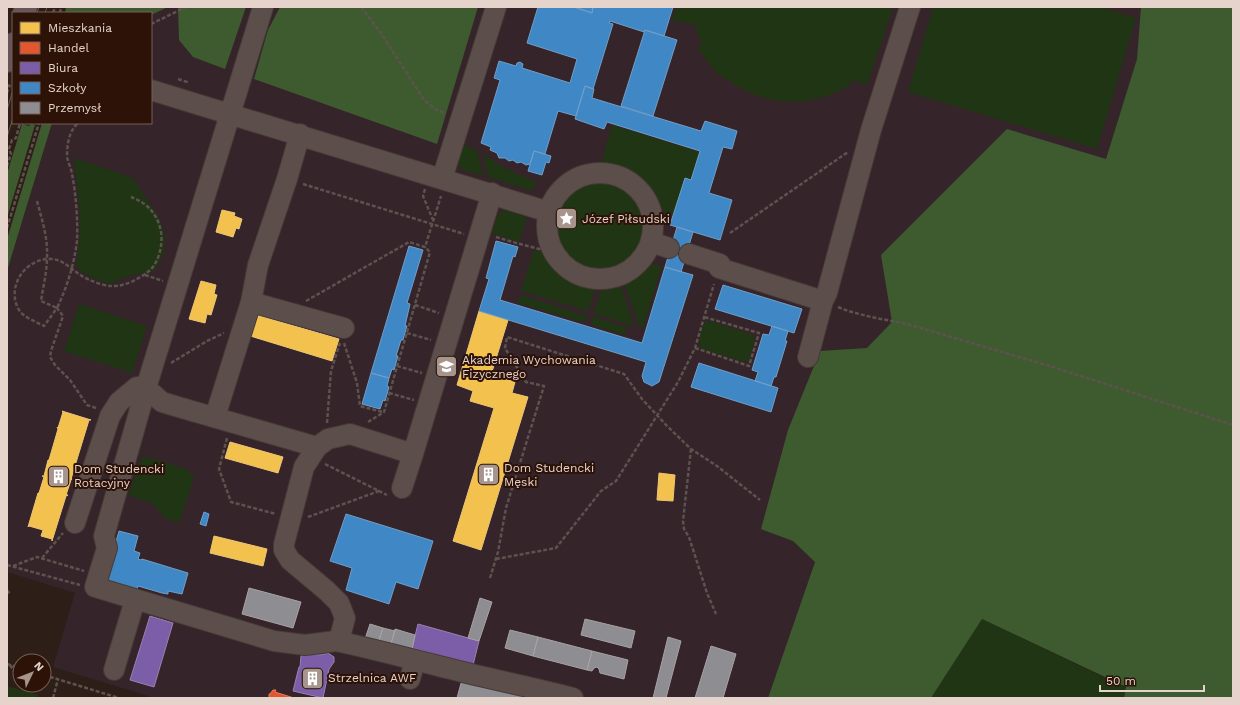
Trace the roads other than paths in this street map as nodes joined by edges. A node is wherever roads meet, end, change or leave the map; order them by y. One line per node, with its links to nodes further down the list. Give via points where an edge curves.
1 (263, 7): 7 (street)
2 (496, 7): 9 (street)
3 (910, 7): 13 (street, via 869,137)
4 (12, 47): 5 (main road)
5 (7, 61)
6 (152, 90): 7 (street)
7 (229, 119): 8 (street); 17 (street)
8 (300, 134): 9 (street); 14 (street, via 258,265)
9 (439, 178): 10 (street)
10 (492, 193): 11 (street); 20 (street, via 484,237 454,318)
11 (549, 212): 11 (street, via 547,228 550,244 558,258 570,270 584,277 617,277 631,270 660,245 650,206 640,190 625,178 607,173 588,174 571,181 557,194)
12 (689, 254): 13 (street, via 720,264 719,268)
13 (823, 301): 16 (street)
14 (252, 302): 15 (street); 18 (street, via 244,326)
15 (344, 328)
16 (808, 357)
17 (146, 388): 18 (street, via 162,402); 22 (street, via 137,387 118,402 111,414); 23 (street, via 104,536 107,548 95,587)
18 (223, 420): 19 (street)
19 (319, 448): 20 (street, via 350,434); 24 (street, via 304,467 284,550 290,560 339,603 345,618 340,637)
20 (413, 454): 21 (street)
21 (402, 488)
22 (75, 523)
23 (135, 600): 24 (street, via 274,641 305,645); 26 (street)
24 (336, 641): 25 (street)
25 (415, 660): 27 (street); 28 (street)
26 (114, 670)
27 (410, 679)
28 (573, 698)

